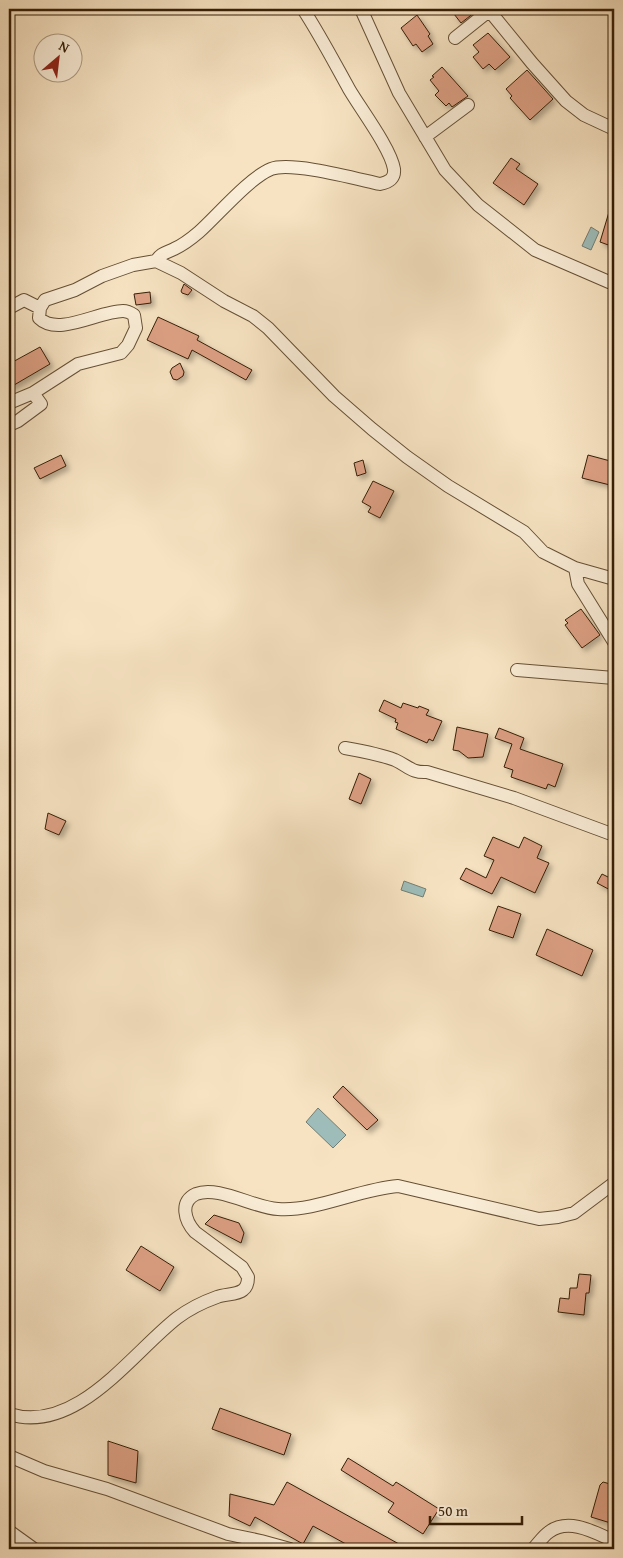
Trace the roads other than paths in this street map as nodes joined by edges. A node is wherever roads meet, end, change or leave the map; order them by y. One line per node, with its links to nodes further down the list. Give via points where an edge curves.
1 (303, 9): 8 (street, via 383,144 392,164 393,177 380,184 308,170 273,168 252,181 197,234 161,254)
2 (361, 9): 7 (street, via 399,93)
3 (489, 10): 4 (street); 6 (street, via 566,102 584,115)
4 (455, 38)
5 (468, 105): 7 (street)
6 (614, 128)
7 (425, 138): 9 (street, via 445,170 478,205 515,235 536,250)
8 (156, 261): 11 (street, via 102,276 46,300); 15 (street, via 253,316 334,396 407,457 524,532 543,552)
9 (608, 282)
10 (9, 308): 11 (street, via 24,300)
11 (40, 308): 12 (street, via 39,318 44,323 66,325 125,311 134,315 136,328 121,353 78,364)
12 (34, 393): 13 (street); 14 (street, via 42,404)
13 (9, 403)
14 (9, 425)
15 (576, 568): 16 (street); 17 (street, via 578,584)
16 (614, 579)
17 (614, 642)
18 (517, 670): 19 (street)
19 (614, 678)
20 (345, 748): 21 (street, via 373,753 417,772 427,772 514,798)
21 (614, 835)
22 (614, 1183): 23 (street, via 574,1213 540,1219 398,1186 381,1187 286,1210 259,1206 211,1191 194,1195 185,1208 190,1226 242,1267 248,1277 245,1287 238,1293 219,1296 184,1313 77,1404 38,1417)
23 (9, 1414)
24 (9, 1456): 28 (street, via 228,1534)
25 (9, 1531): 27 (street)
26 (614, 1541): 29 (street, via 581,1528 564,1526 548,1532)
27 (34, 1549)
28 (290, 1549)
29 (533, 1549)

